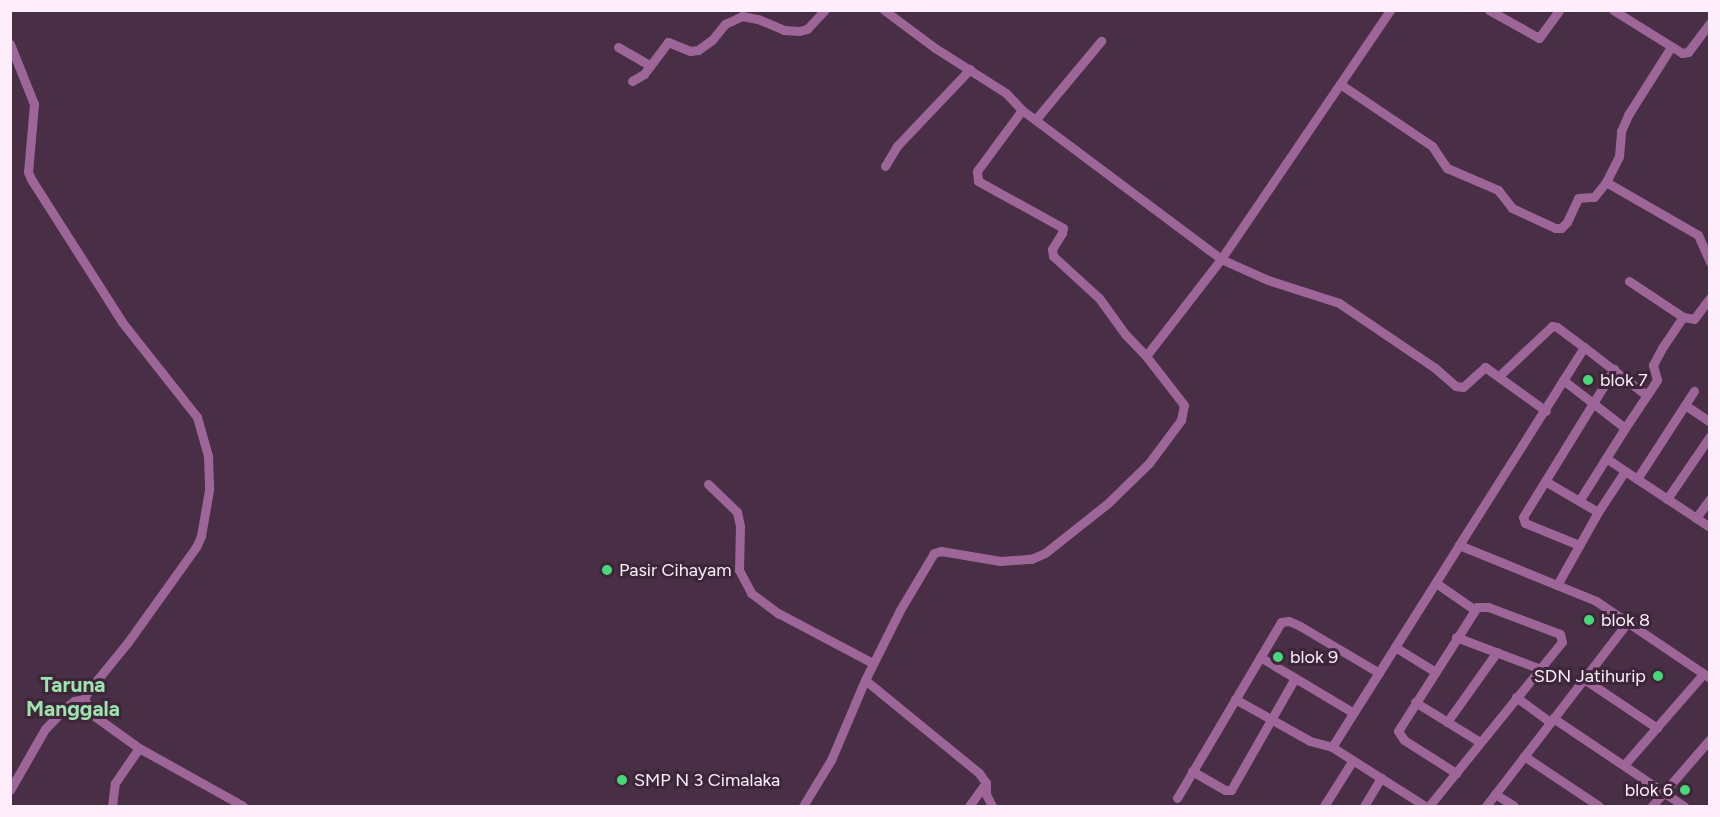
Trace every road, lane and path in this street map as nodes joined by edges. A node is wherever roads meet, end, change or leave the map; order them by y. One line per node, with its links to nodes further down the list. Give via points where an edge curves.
1 (825, 10): 12 (street, via 807,29 799,31 783,30 742,16 733,18 698,51 668,42)
2 (884, 10): 13 (street)
3 (1489, 10): 4 (street, via 1539,38)
4 (1559, 10)
5 (1612, 10): 11 (street)
6 (1389, 11): 15 (street)
7 (1710, 23): 11 (street, via 1688,52)
8 (1101, 41): 17 (street)
9 (10, 44): 68 (street, via 34,104 31,179 122,322 197,417 208,456 209,490 196,547)
10 (618, 47): 12 (street)
11 (1671, 47): 19 (street, via 1629,115)
12 (649, 65): 14 (street, via 638,80)
13 (970, 69): 16 (street, via 1006,93); 18 (street, via 897,146)
14 (632, 81)
15 (1340, 84): 19 (street, via 1432,146 1447,168 1498,190 1507,205 1555,228 1567,222 1578,198 1594,197); 20 (street)
16 (1022, 110): 17 (street); 26 (street, via 977,171 978,181 1063,228 1052,249 1053,256 1099,298)
17 (1036, 119): 20 (street)
18 (885, 166)
19 (1606, 182): 21 (street, via 1698,235)
20 (1221, 259): 26 (street); 28 (street, via 1268,280 1339,303 1456,386 1463,387 1485,367)
21 (1710, 261)
22 (1629, 280): 24 (street)
23 (1710, 298): 24 (street, via 1694,319)
24 (1683, 317): 31 (street, via 1654,361 1657,380)
25 (1584, 347): 27 (street); 28 (street, via 1552,326); 29 (street)
26 (1146, 357): 59 (street, via 1184,405 1181,420 1149,463 1108,503 1045,553 1031,559 1000,561 934,553)
27 (1614, 369): 31 (street); 32 (street)
28 (1499, 376): 34 (street)
29 (1563, 380): 32 (street); 34 (street)
30 (1694, 391): 33 (street)
31 (1646, 395): 36 (street)
32 (1594, 402): 36 (street); 41 (street)
33 (1684, 405): 35 (street); 40 (street)
34 (1546, 411): 49 (street)
35 (1710, 422)
36 (1625, 428): 38 (street)
37 (1710, 436): 43 (street)
38 (1606, 458): 39 (street); 45 (street)
39 (1625, 471): 40 (street); 46 (street)
40 (1637, 479): 43 (street)
41 (1545, 481): 45 (street); 50 (street, via 1523,521)
42 (708, 484): 59 (street, via 737,512 739,570 751,593 778,613)
43 (1668, 499): 47 (street)
44 (1710, 499): 47 (street)
45 (1579, 501): 46 (street)
46 (1598, 512): 50 (street)
47 (1696, 518): 48 (street)
48 (1710, 527)
49 (1459, 545): 51 (street); 52 (street)
50 (1579, 545): 52 (street)
51 (1436, 583): 53 (street); 56 (street)
52 (1557, 585): 54 (street, via 1596,601)
53 (1475, 609): 55 (street); 60 (street, via 1488,607 1560,634 1562,642)
54 (1627, 623): 63 (street); 65 (street)
55 (1456, 637): 57 (street); 61 (street)
56 (1395, 647): 61 (street); 62 (street)
57 (1497, 652): 60 (street); 74 (street)
58 (1260, 657): 62 (street, via 1278,625 1286,621); 64 (street); 69 (street)
59 (873, 663): 66 (street)
60 (1538, 668): 67 (street)
61 (1434, 671): 70 (street)
62 (1379, 673): 71 (street)
63 (1706, 676): 75 (street)
64 (1295, 678): 71 (street); 72 (street)
65 (1584, 679): 73 (street); 75 (street)
66 (865, 680): 86 (street, via 979,773); 93 (street, via 831,760)
67 (1516, 697): 73 (street); 77 (street)
68 (84, 699): 79 (street, via 93,715); 87 (street, via 74,701 45,729)
69 (1235, 699): 72 (street); 83 (street)
70 (1415, 702): 74 (street); 84 (street, via 1401,724 1400,735)
71 (1354, 713): 78 (street)
72 (1273, 720): 78 (street, via 1310,741); 83 (street, via 1231,790)
73 (1552, 720): 80 (street); 82 (street)
74 (1447, 722): 77 (street)
75 (1657, 728): 82 (street)
76 (1710, 739): 88 (street)
77 (1480, 742): 84 (street)
78 (1332, 747): 81 (street)
79 (139, 748): 91 (street, via 115,783); 92 (street)
80 (1524, 756): 89 (street); 101 (street)
81 (1353, 760): 85 (street); 96 (street)
82 (1624, 765): 88 (street)
83 (1192, 771): 90 (street)
84 (1456, 773): 98 (street)
85 (1382, 778): 97 (street); 98 (street)
86 (986, 783): 94 (street); 95 (street)
87 (10, 790)
88 (1664, 793): 102 (street); 103 (street)
89 (1495, 794): 99 (street); 100 (street)
90 (1177, 798)
91 (112, 807)
92 (243, 807)
93 (803, 807)
94 (969, 807)
95 (992, 807)
96 (1324, 807)
97 (1364, 807)
98 (1427, 807)
99 (1486, 807)
100 (1514, 807)
101 (1599, 807)
102 (1652, 807)
103 (1684, 807)

